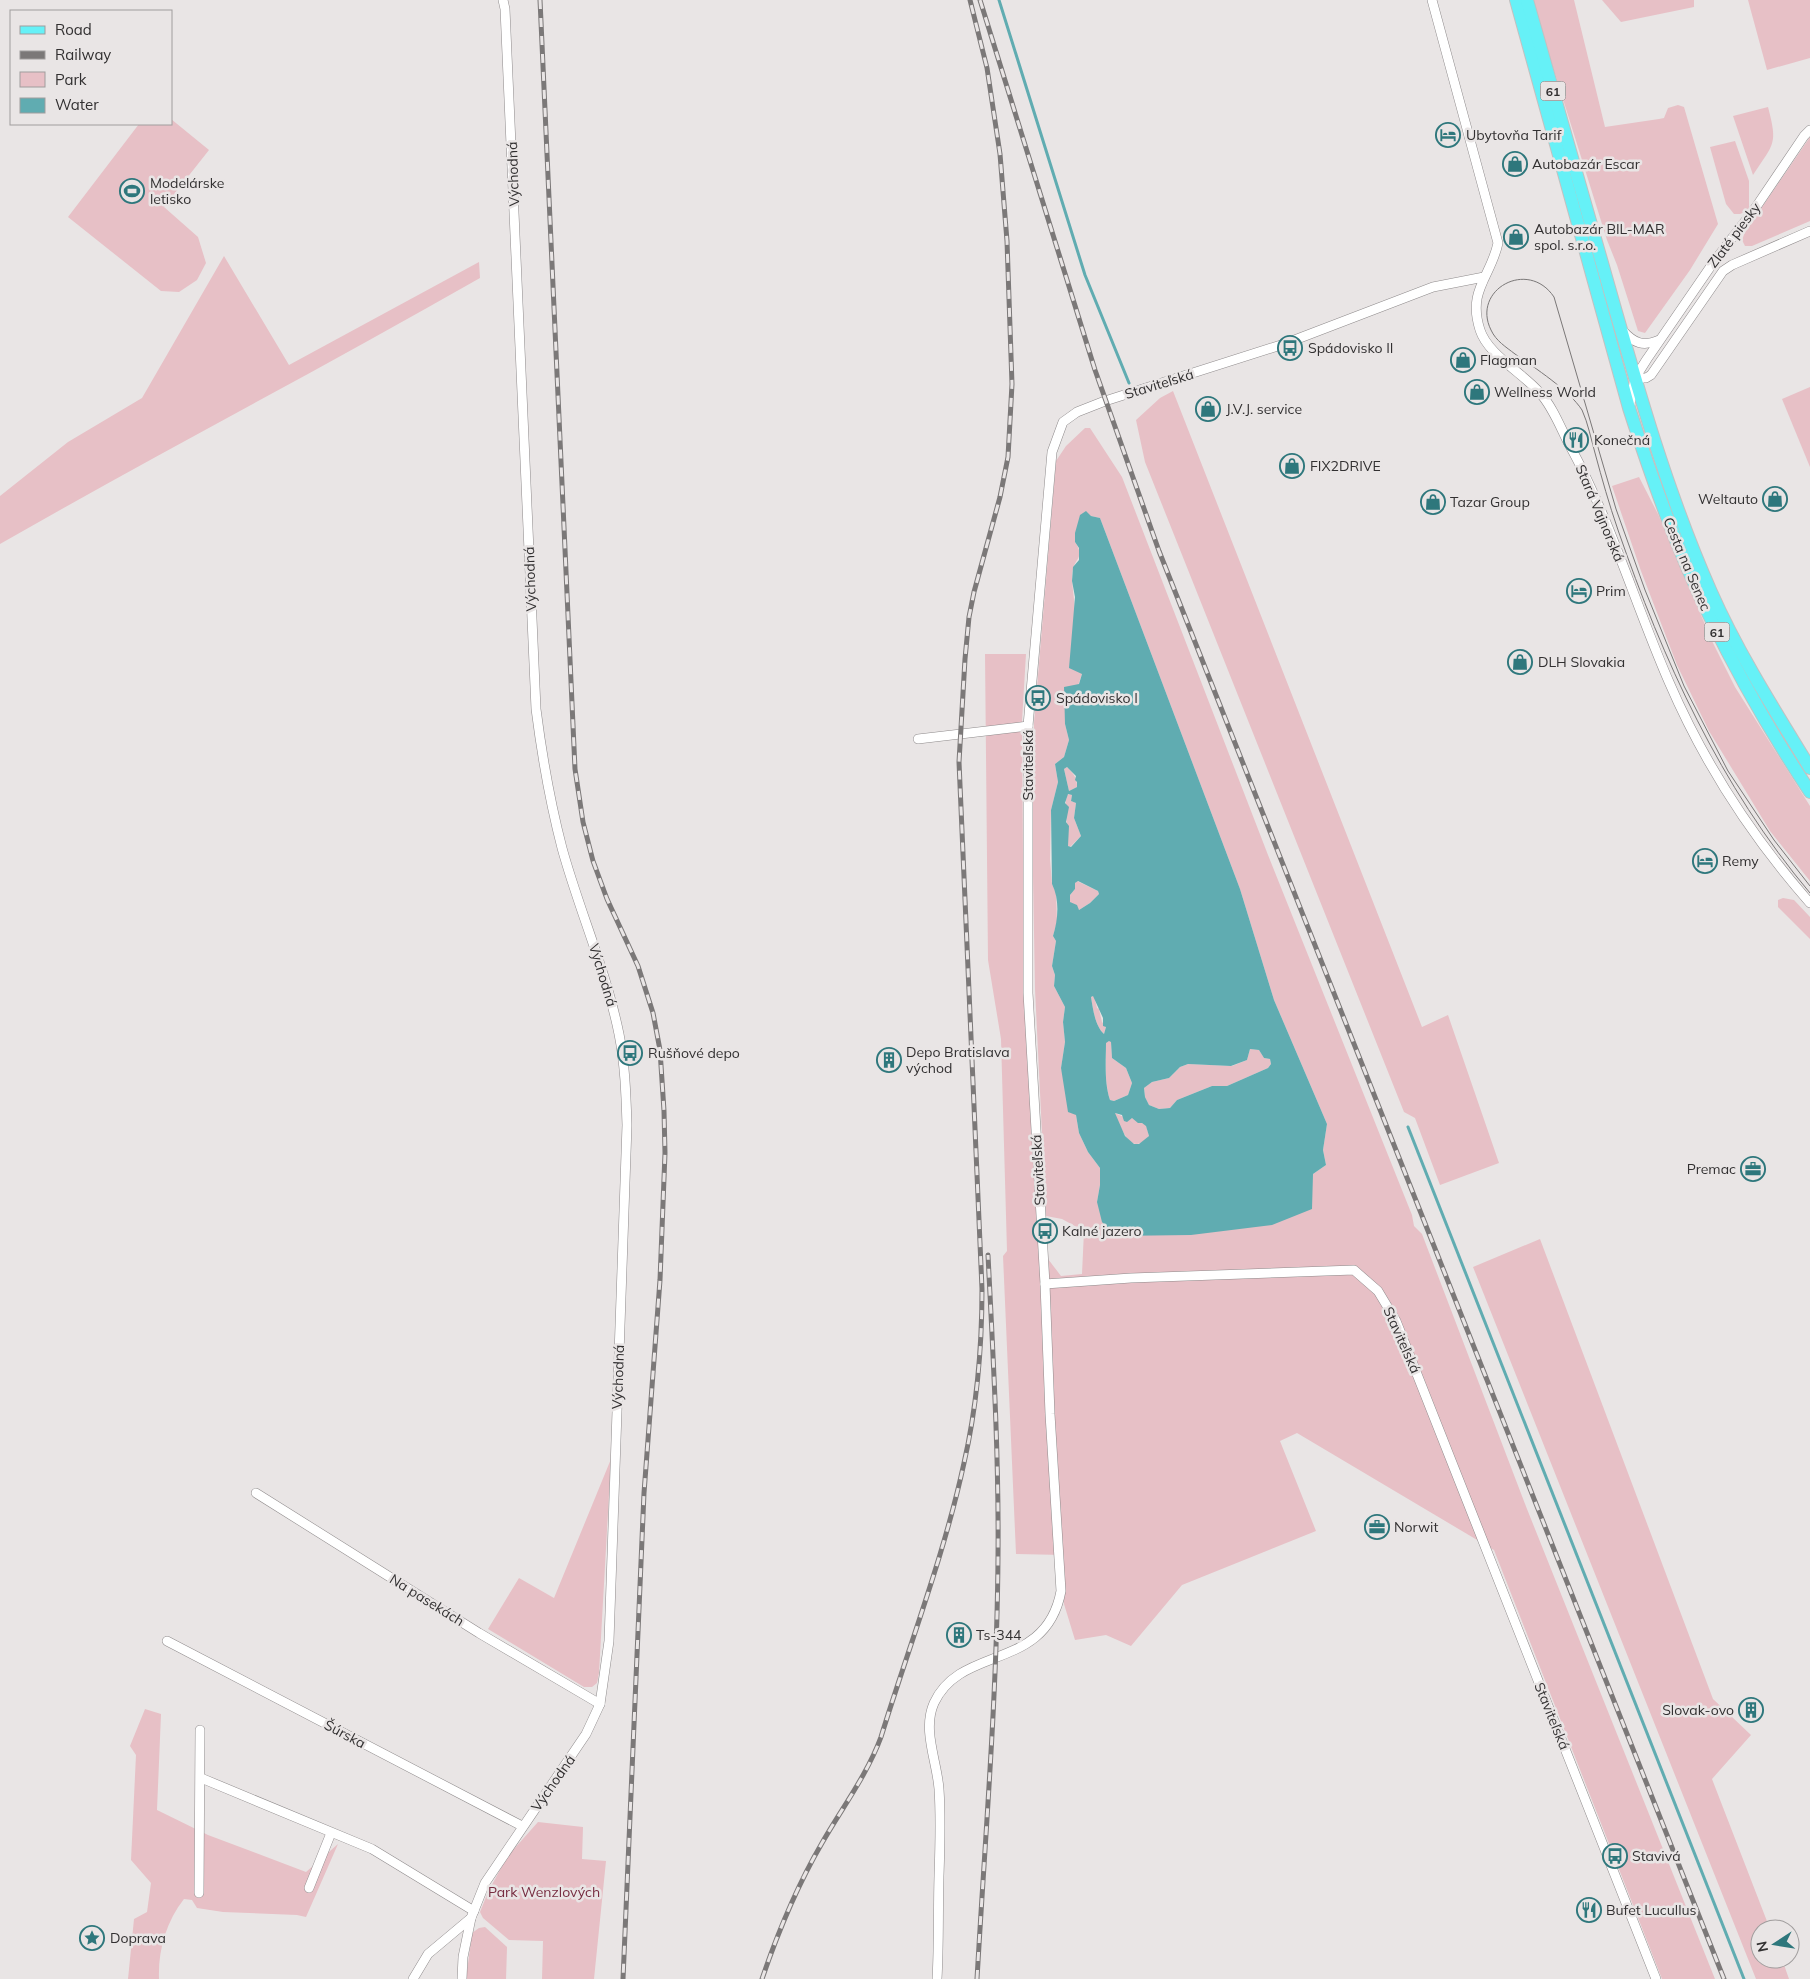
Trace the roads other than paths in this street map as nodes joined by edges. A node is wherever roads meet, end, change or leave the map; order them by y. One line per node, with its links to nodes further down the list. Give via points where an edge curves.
1 (1432, 0): 7 (street, Stará Vajnorská, via 1498,243 1495,259)
2 (1516, 0): 10 (main road, Cesta na Senec / 61)
3 (1527, 0): 8 (main road, Cesta na Senec / 61)
4 (504, 4): 21 (street, Východná, via 536,709 546,779 560,840 613,1006 626,1090 609,1641)
5 (1810, 130): 9 (street, Zlaté piesky)
6 (1810, 231): 11 (street, Zlaté piesky, via 1723,271 1651,374 1646,378)
7 (1484, 276): 13 (street, Staviteľská, via 1433,287 1284,344 1111,398 1077,412 1064,422 1052,452); 17 (street, Stará Vajnorská, via 1476,307 1478,324 1486,341 1542,395 1572,449 1604,519 1686,720 1718,779 1784,873)
8 (1620, 328): 9 (street, via 1638,343); 11 (main road, Cesta na Senec / 61)
9 (1659, 340): 11 (street, Zlaté piesky)
10 (1612, 347): 11 (street, Cesta na Senec); 12 (main road, Cesta na Senec / 61)
11 (1635, 378): 12 (street, Zlaté piesky); 15 (main road, Cesta na Senec / 61, via 1672,497 1711,592 1757,679)
12 (1629, 408): 16 (main road, Cesta na Senec / 61, via 1661,501 1709,616)
13 (1028, 726): 14 (street); 18 (street, Staviteľská, via 1028,993)
14 (918, 739)
15 (1810, 768)
16 (1810, 792)
17 (1810, 903)
18 (1045, 1284): 31 (street, via 1061,1591 1058,1608 1039,1634 1013,1652 980,1663 952,1679 934,1704 930,1740 939,1788 940,1823); 32 (street, Staviteľská, via 1354,1270 1378,1291 1396,1320)
19 (256, 1493): 21 (street, Na pasekách, via 479,1633)
20 (167, 1641): 24 (street, Šúrska)
21 (600, 1704): 24 (street, Východná, via 586,1734)
22 (200, 1730): 23 (street)
23 (201, 1778): 25 (street); 27 (street)
24 (522, 1826): 28 (street, Východná, via 486,1882)
25 (331, 1833): 26 (street); 28 (street, via 372,1849)
26 (309, 1888)
27 (199, 1894)
28 (472, 1914): 29 (street, Východná, via 428,1954); 30 (street)
29 (412, 1979)
30 (462, 1979)
31 (937, 1979)
32 (1656, 1979)

